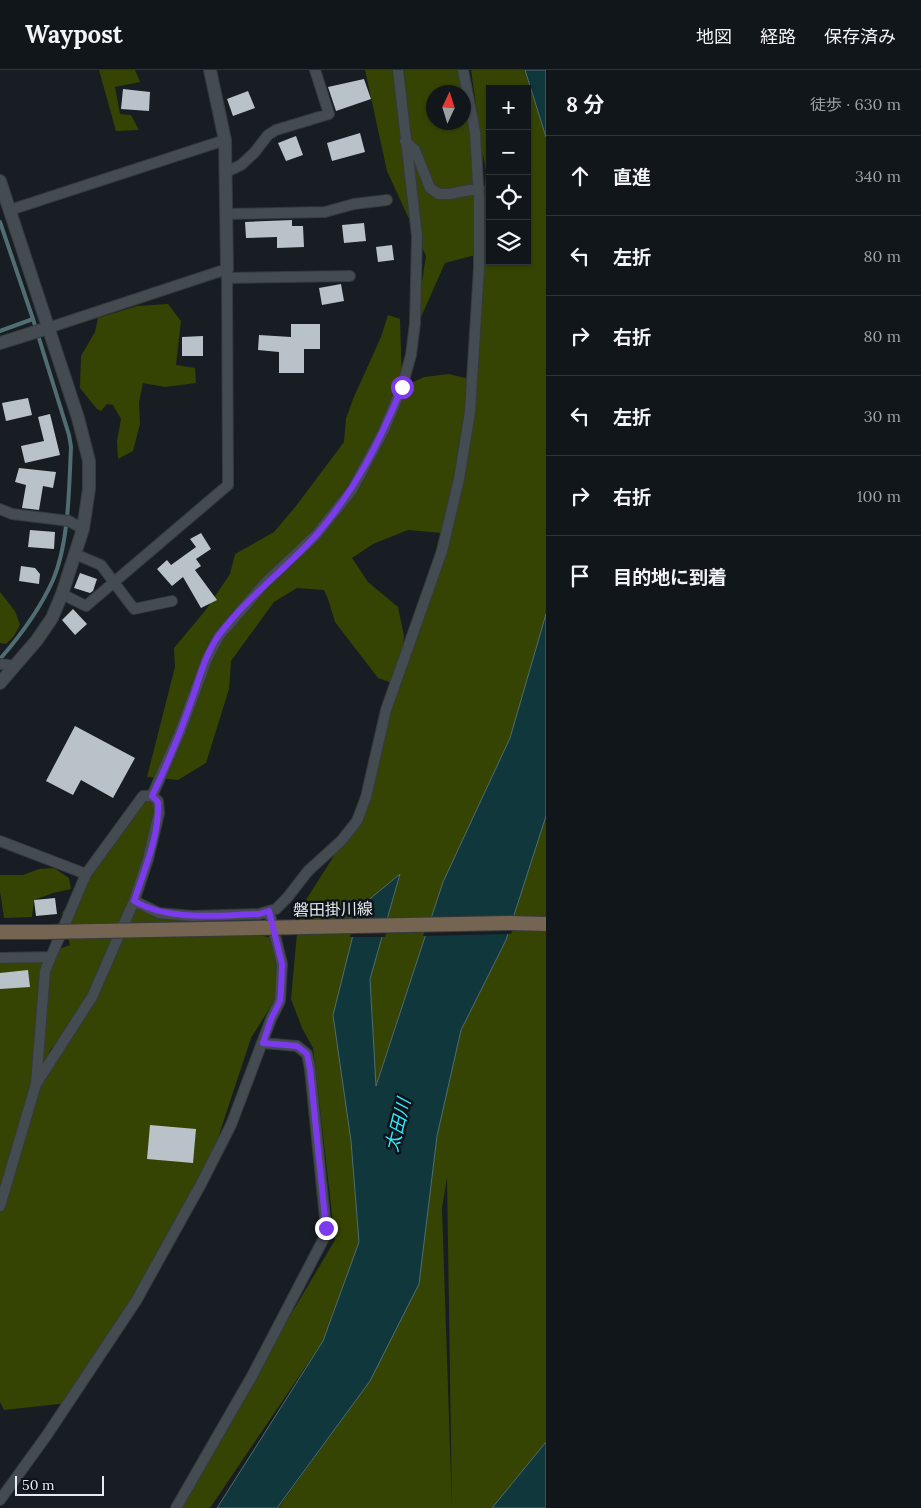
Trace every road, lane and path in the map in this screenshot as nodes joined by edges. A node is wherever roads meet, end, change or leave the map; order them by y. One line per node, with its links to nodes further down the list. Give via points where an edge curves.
1 (210, 70): 5 (street)
2 (315, 70): 7 (street, via 329,114 276,130 241,165)
3 (398, 70): 6 (street)
4 (463, 70): 9 (street, via 475,132)
5 (225, 140): 7 (street); 11 (street)
6 (405, 141): 9 (street, via 415,150 430,188 439,194); 26 (street, via 417,236 417,279 411,355 402,387 384,432 352,490 316,535 264,584 218,636)
7 (226, 172): 12 (street)
8 (0, 181): 11 (street)
9 (478, 188): 30 (street, via 479,268 470,412 442,551 386,710 366,797 357,821 308,871 287,898)
10 (386, 200): 12 (street, via 325,212)
11 (10, 210): 15 (street)
12 (226, 214): 13 (street)
13 (227, 273): 14 (street); 15 (street); 20 (street, via 228,485)
14 (350, 276)
15 (48, 328): 16 (street); 18 (street, via 89,460 89,489)
16 (0, 343)
17 (0, 509): 18 (street, via 12,514 68,521)
18 (83, 529): 19 (street)
19 (74, 554): 20 (street, via 101,565); 21 (street)
20 (114, 583): 21 (street, via 86,606); 22 (street, via 134,609)
21 (62, 594): 24 (street, via 52,618)
22 (172, 601)
23 (0, 664): 24 (street)
24 (15, 666): 25 (street)
25 (0, 683)
26 (152, 796): 28 (street, via 143,796); 29 (street, via 158,802 159,813)
27 (0, 841): 28 (street)
28 (86, 874): 33 (street)
29 (134, 901): 30 (street, via 160,913 193,916); 36 (street, via 92,997)
30 (269, 911): 35 (street, via 282,964 281,990 280,1001)
31 (546, 924): 32 (main road, 磐田掛川線, bridge)
32 (0, 932)
33 (50, 957): 34 (street); 36 (street, via 45,971)
34 (0, 958)
35 (263, 1043): 38 (street, via 231,1125 136,1302); 39 (street, via 297,1046 307,1054 326,1228 324,1238 252,1376)
36 (36, 1084): 37 (street)
37 (0, 1206)
38 (0, 1500)
39 (176, 1508)

